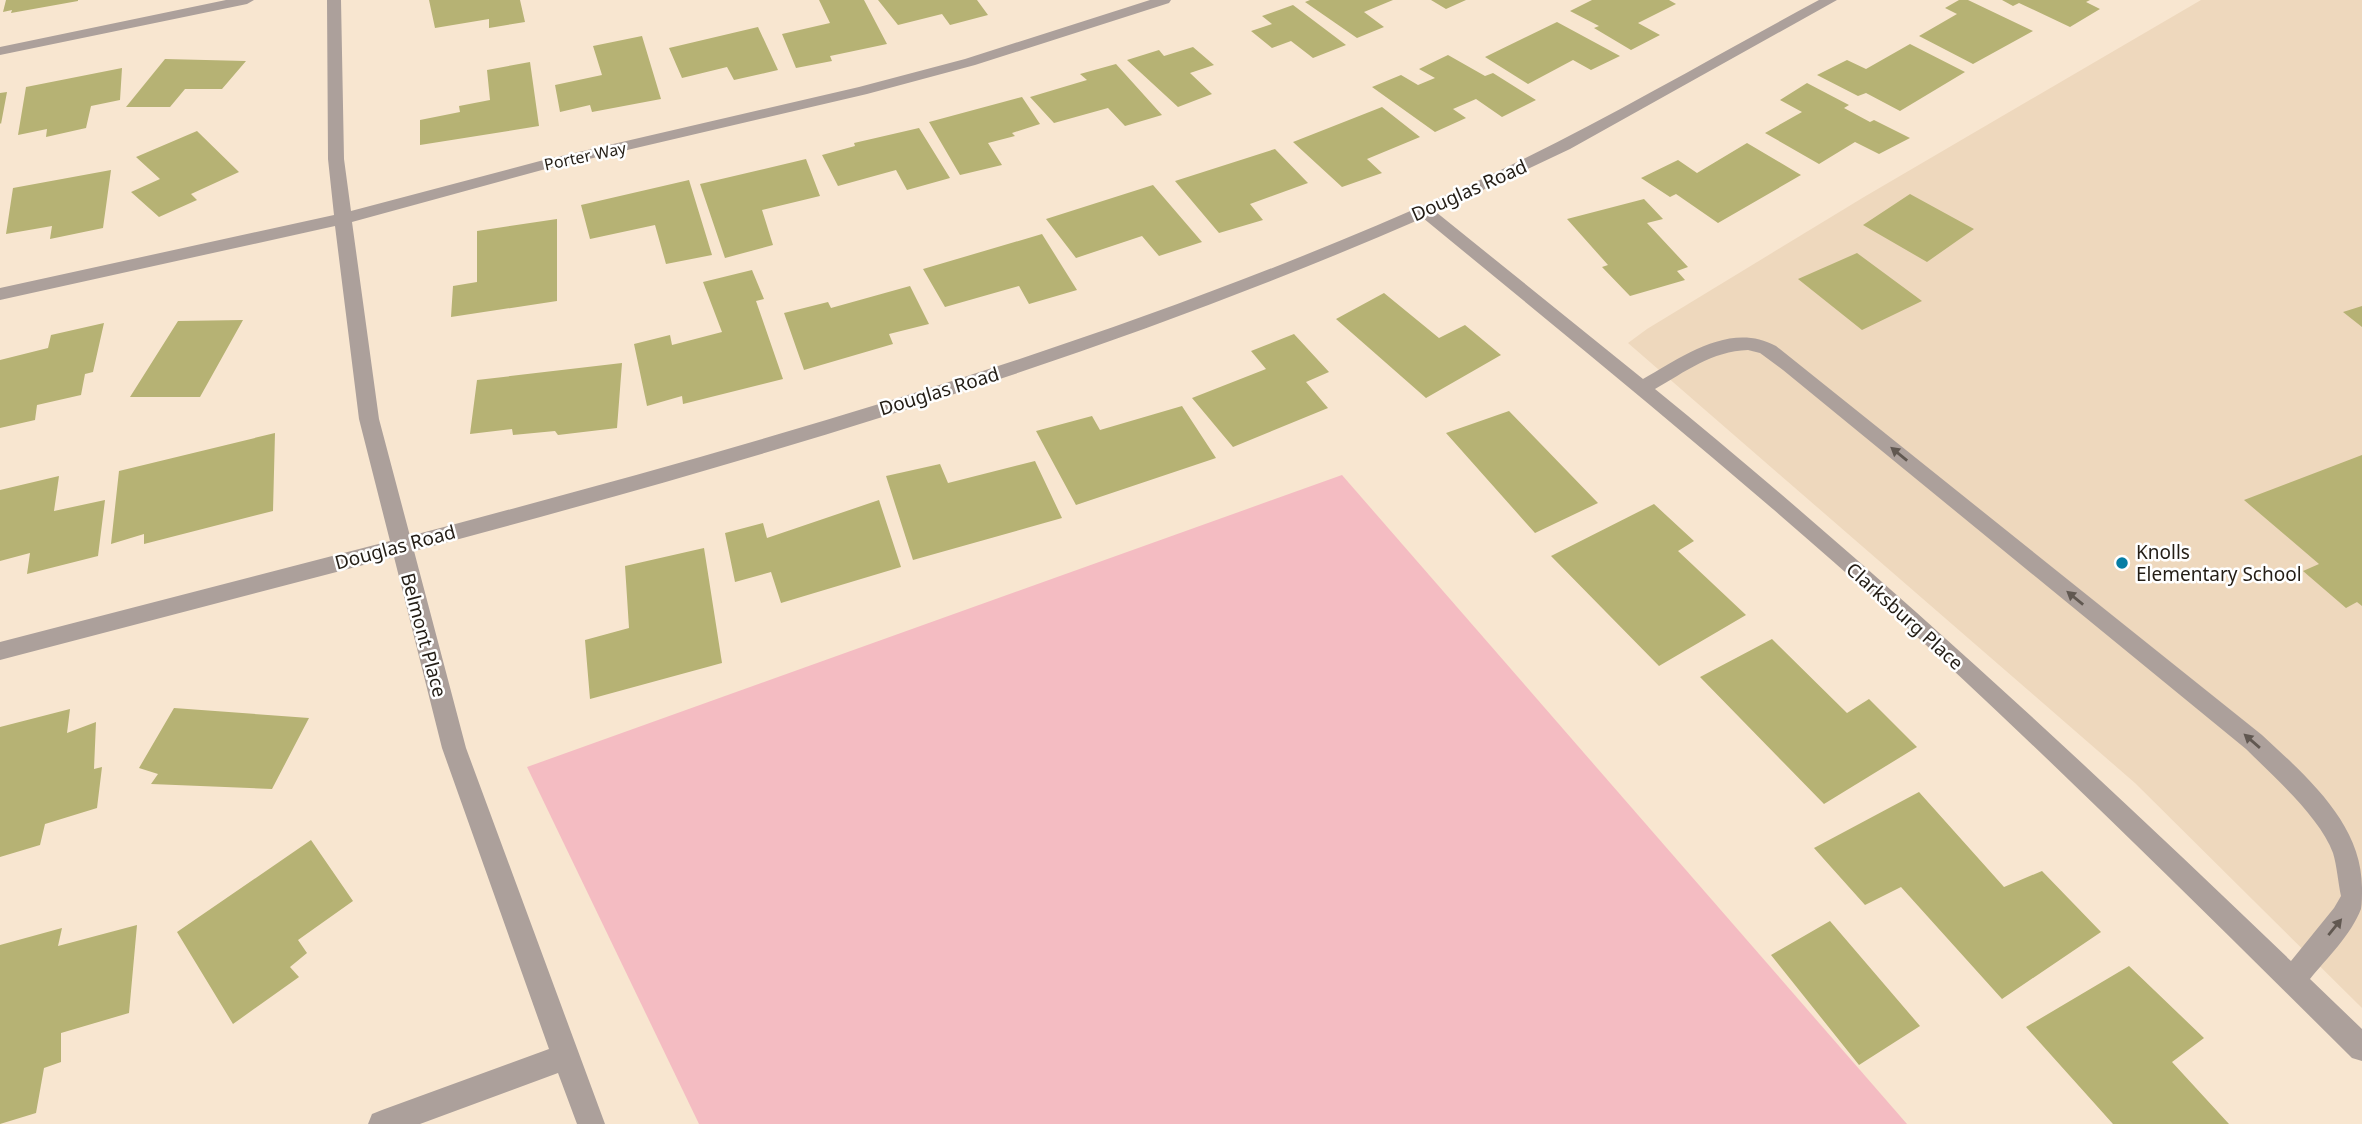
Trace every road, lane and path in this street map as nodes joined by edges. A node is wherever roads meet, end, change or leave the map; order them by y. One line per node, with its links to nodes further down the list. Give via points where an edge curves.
1 (247, 0): 5 (street)
2 (334, 0): 7 (street, Belmont Place, via 336,159)
3 (1164, 0): 7 (street, Porter Way, via 862,92 540,166)
4 (1830, 0): 6 (street, Douglas Road, via 1563,146)
5 (0, 51)
6 (1424, 211): 9 (street, Clarksburg Place); 10 (street, Douglas Road, via 1180,310 976,380 556,506)
7 (342, 219): 8 (street, Porter Way); 10 (street, Belmont Place, via 369,419)
8 (0, 294)
9 (1643, 388): 12 (street, Clarksburg Place, via 1895,605); 12 (street, one-way to 9, via 2354,897 2344,848 2319,809 2254,742 1762,347 1736,342 1705,353)
10 (400, 546): 11 (street, Douglas Road); 14 (street, Belmont Place, via 454,748)
11 (0, 651)
12 (2292, 980): 13 (street, Clarksburg Place)
13 (2362, 1048)
14 (565, 1057): 15 (street); 16 (street, Belmont Place)
15 (382, 1124)
16 (591, 1124)

